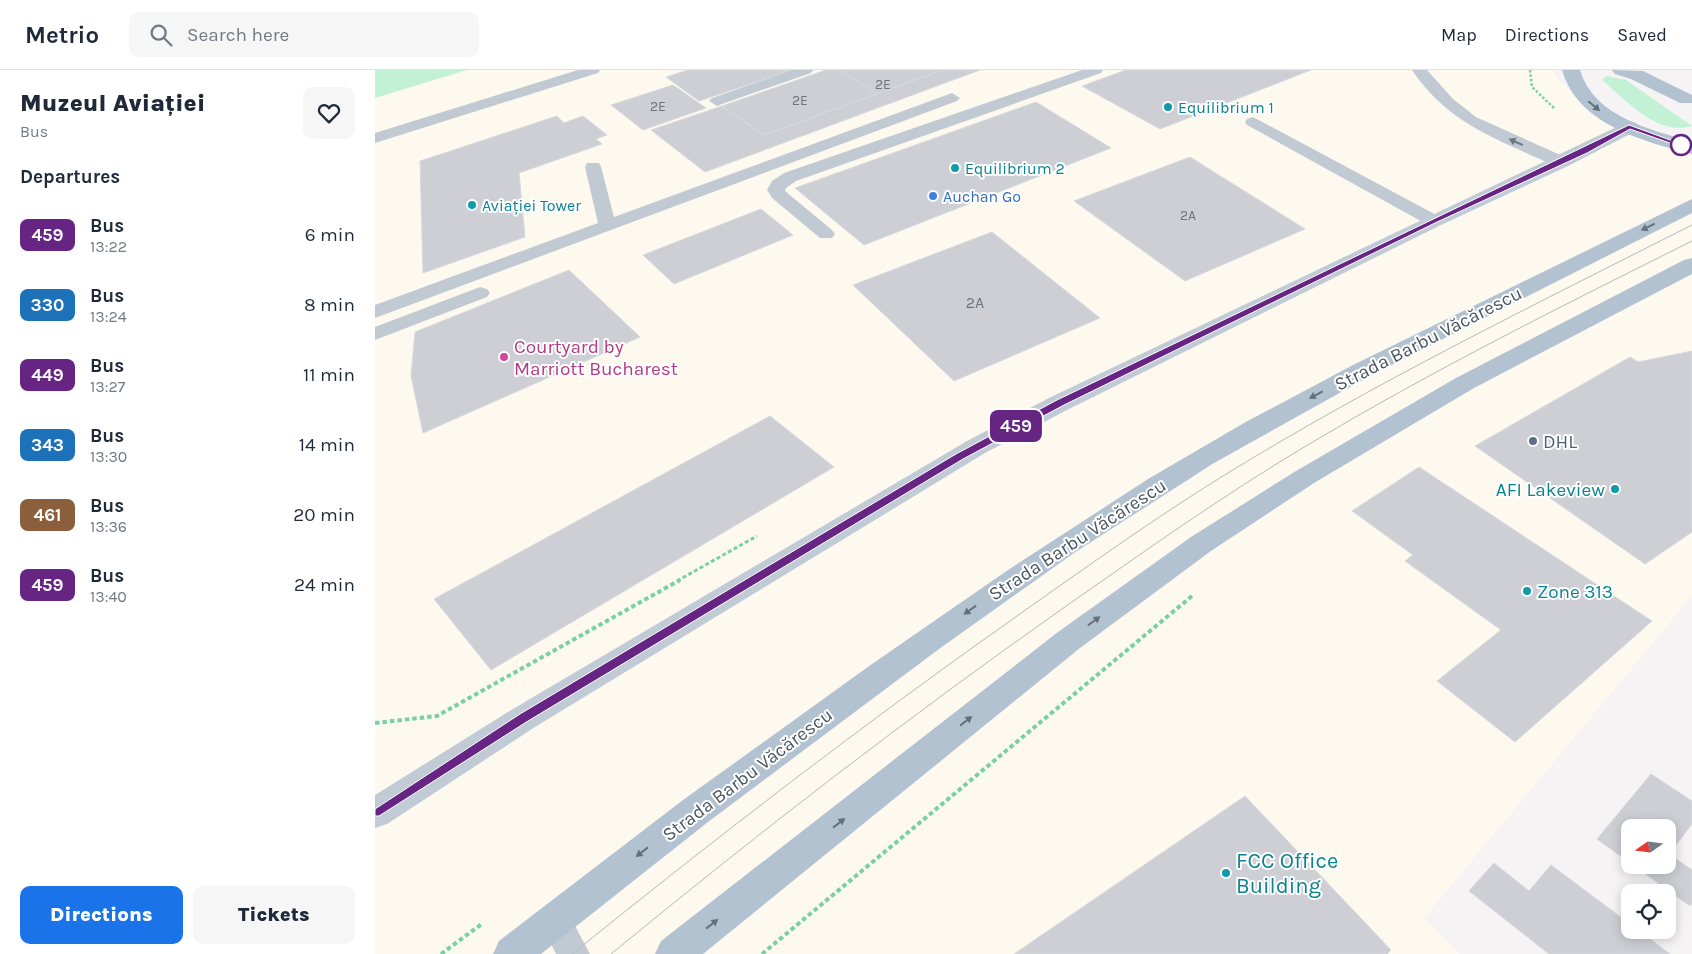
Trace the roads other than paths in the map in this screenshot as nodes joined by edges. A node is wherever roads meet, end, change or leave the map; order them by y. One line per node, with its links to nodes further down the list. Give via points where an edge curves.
1 (593, 70): 15 (lane)
2 (806, 70): 11 (lane)
3 (1095, 70): 22 (lane, via 790,177 778,185 778,194)
4 (1419, 70): 17 (lane, one-way to 4, via 1470,120 1447,102)
5 (1621, 70): 10 (main road)
6 (1641, 70): 10 (main road)
7 (1572, 71): 14 (main road, one-way to 14, via 1579,92 1592,106)
8 (904, 98): 12 (lane)
9 (952, 98): 12 (lane)
10 (1690, 100)
11 (717, 101)
12 (922, 108): 21 (lane)
13 (1253, 122): 20 (lane)
14 (1629, 127): 16 (main road); 17 (street)
15 (375, 138)
16 (1692, 148)
17 (1561, 162): 20 (street)
18 (593, 167): 21 (lane)
19 (1692, 205): 28 (main road, Strada Barbu Văcărescu, one-way to 28, via 1397,352 1252,430 1133,501 987,597 735,780)
20 (1434, 221): 27 (street, via 1060,402 977,447 524,718)
21 (607, 224): 25 (lane)
22 (825, 234)
23 (1692, 266): 31 (main road, one-way to 23, via 1069,640 1201,544 1305,477 1465,383)
24 (480, 293): 26 (lane)
25 (375, 312)
26 (375, 334)
27 (375, 813)
28 (555, 920): 29 (main road, Strada Barbu Văcărescu); 30 (lane)
29 (512, 954)
30 (574, 954)
31 (673, 954)

